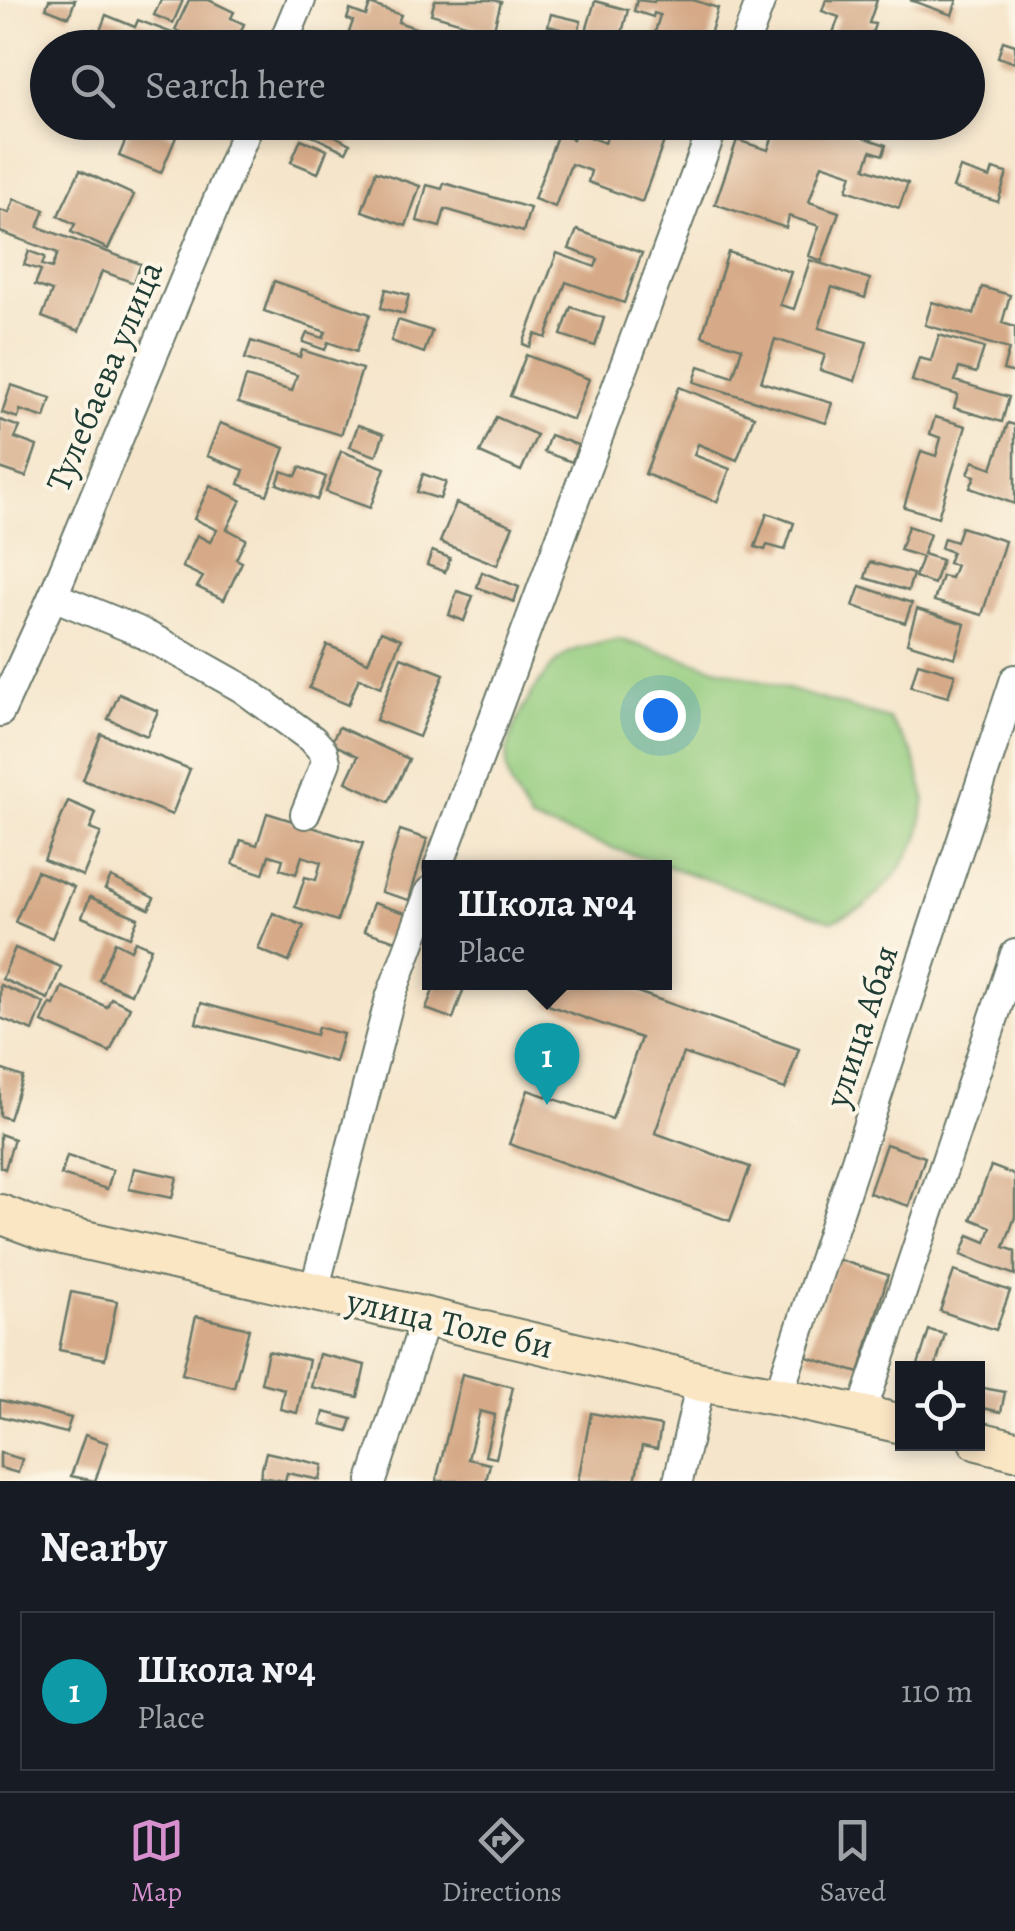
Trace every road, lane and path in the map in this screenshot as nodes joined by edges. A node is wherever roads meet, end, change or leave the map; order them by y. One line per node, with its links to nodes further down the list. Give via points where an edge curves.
1 (301, 0): 3 (street)
2 (761, 0): 4 (street)
3 (288, 30)
4 (750, 30)
5 (243, 140): 7 (street, Тулебаева улица)
6 (708, 140): 11 (street)
7 (53, 596): 9 (street, Тулебаева улица); 10 (street, via 178,652 313,740 326,762)
8 (1015, 679): 18 (street, улица Абая)
9 (0, 712)
10 (305, 814)
11 (441, 860)
12 (422, 912): 15 (street, via 390,998)
13 (1015, 954): 19 (street)
14 (0, 1214): 15 (main road, улица Толе би)
15 (314, 1291): 16 (main road, улица Толе би)
16 (426, 1317): 17 (main road, улица Толе би); 23 (street)
17 (701, 1382): 18 (main road, улица Толе би); 24 (street)
18 (778, 1396): 19 (main road, улица Толе би)
19 (862, 1415): 20 (main road, улица Толе би)
20 (895, 1422)
21 (985, 1443): 22 (main road)
22 (1015, 1450)
23 (372, 1481)
24 (678, 1481)

